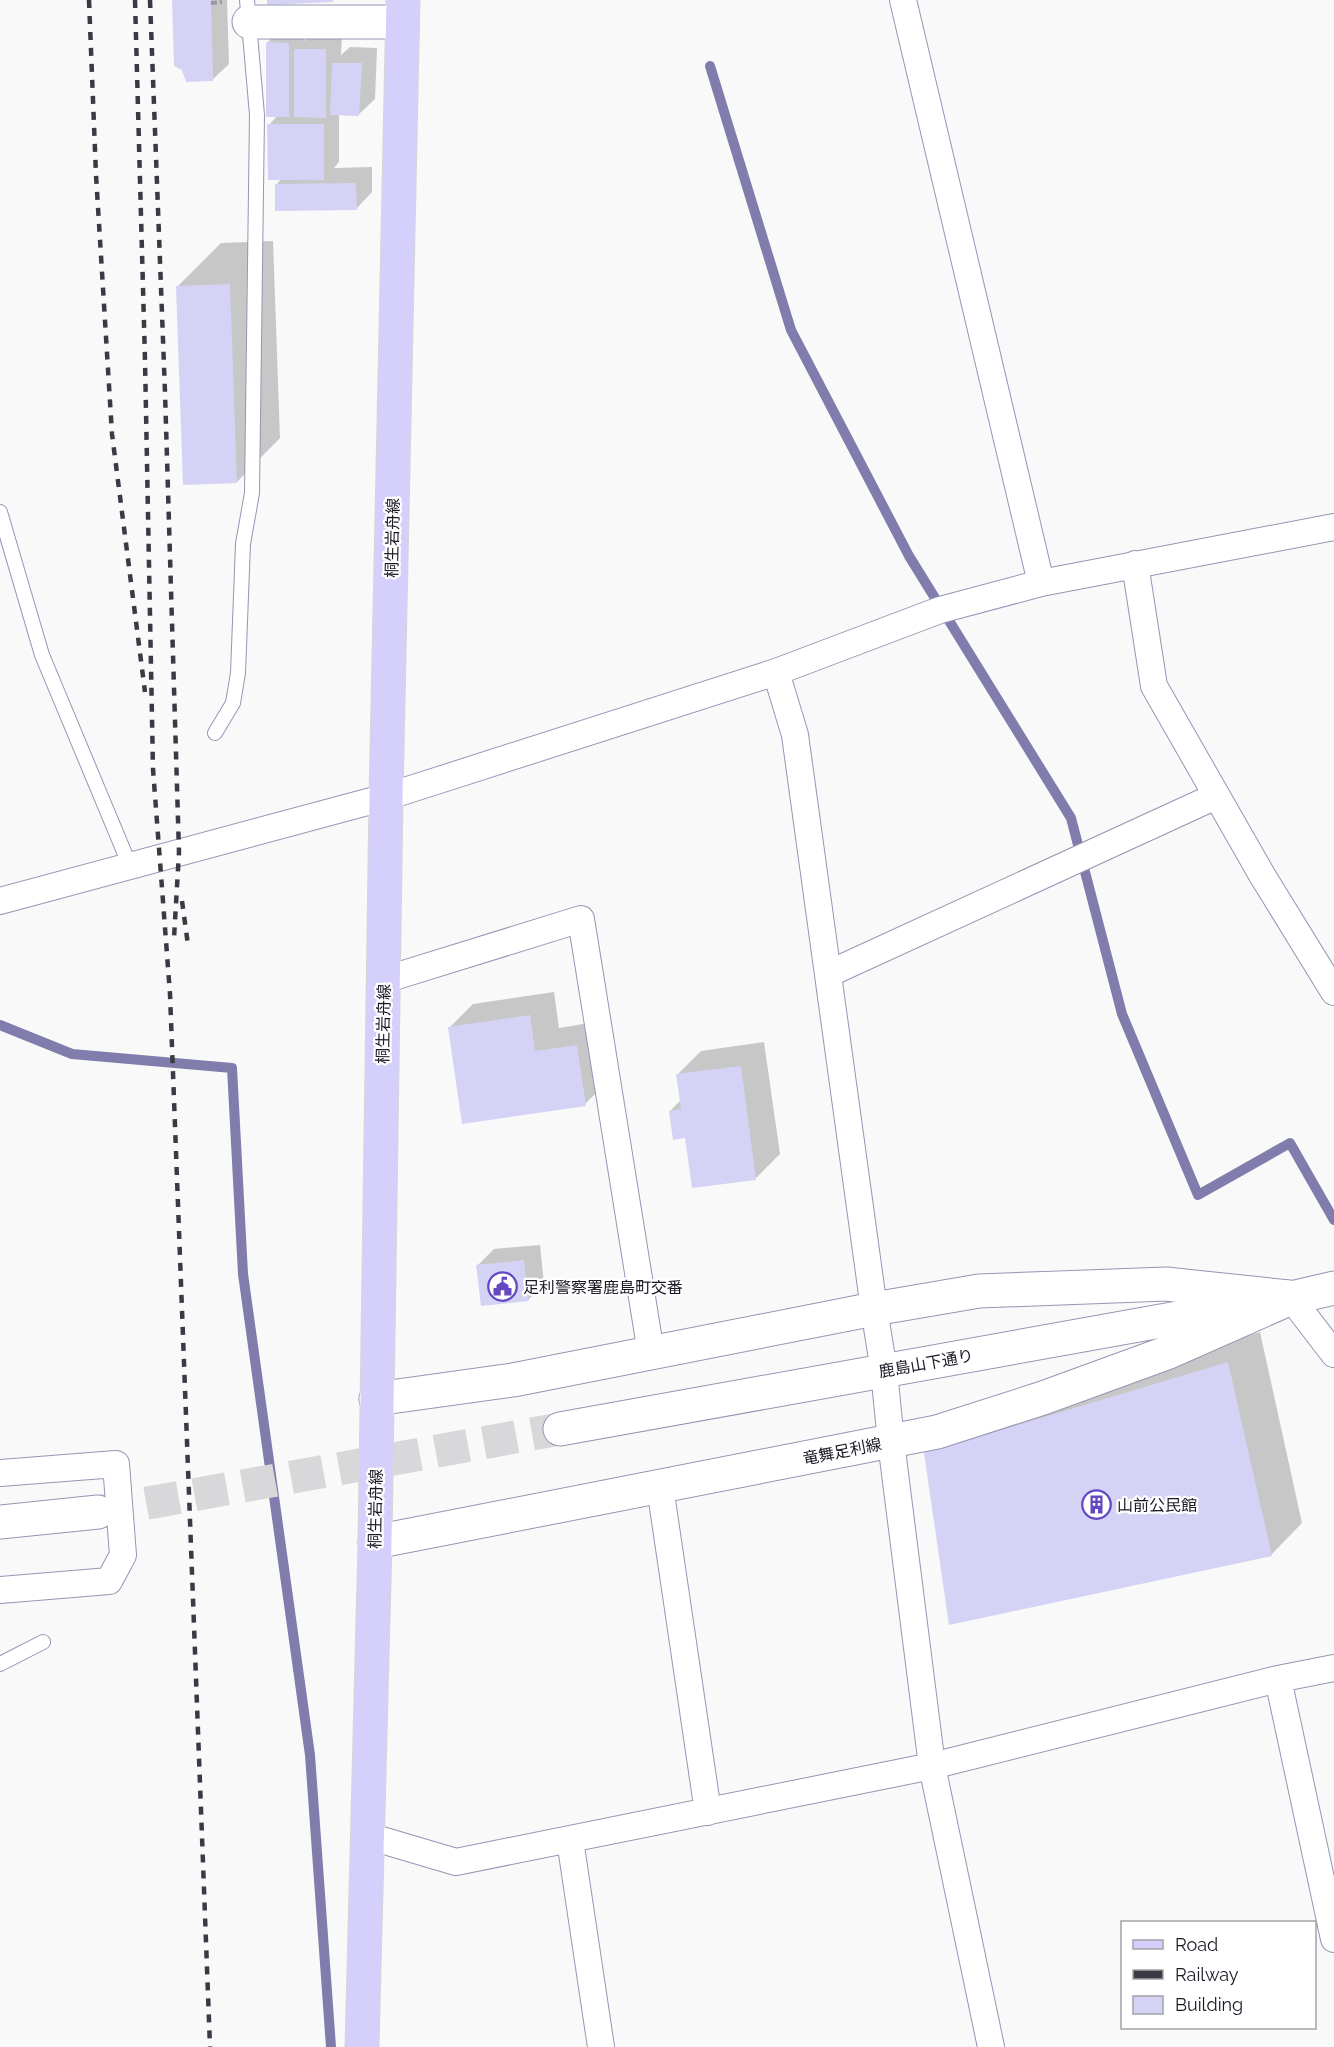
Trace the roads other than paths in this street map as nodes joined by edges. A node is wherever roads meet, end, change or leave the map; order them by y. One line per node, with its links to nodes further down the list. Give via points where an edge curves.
1 (903, 0): 7 (street)
2 (248, 11): 3 (main road); 9 (lane, via 257,115 252,493 243,544 238,673 233,704)
3 (403, 11): 11 (main road, 桐生岩舟線)
4 (0, 512): 12 (lane, via 42,655)
5 (1334, 527): 6 (street)
6 (1135, 564): 7 (street); 10 (street, via 1154,686)
7 (1041, 583): 8 (street, via 940,610)
8 (776, 672): 11 (street); 14 (street, via 795,735)
9 (215, 733)
10 (1216, 796): 14 (street); 16 (street)
11 (386, 797): 12 (street); 15 (main road, 桐生岩舟線)
12 (130, 866): 13 (street)
13 (0, 901)
14 (828, 974): 19 (street)
15 (384, 980): 20 (street, via 581,919); 23 (main road, 桐生岩舟線)
16 (1334, 992)
17 (1334, 1288): 18 (main road, 竜舞足利線)
18 (1291, 1298): 19 (main road, 竜舞足利線, via 1166,1284 979,1291); 21 (street); 22 (main road, 鹿島山下通り); 25 (main road, 竜舞足利線, via 1169,1352 1054,1394 937,1432)
19 (874, 1309): 20 (main road, 竜舞足利線); 22 (street)
20 (651, 1353): 23 (main road, 竜舞足利線, via 513,1380)
21 (1334, 1354)
22 (884, 1371): 24 (main road, 鹿島山下通り); 25 (street)
23 (376, 1399): 30 (main road, 桐生岩舟線)
24 (560, 1429)
25 (891, 1442): 27 (main road, 竜舞足利線); 36 (street)
26 (0, 1473): 31 (street, via 116,1464 123,1555 109,1581)
27 (660, 1487): 30 (main road, 竜舞足利線); 37 (street)
28 (98, 1512): 29 (main road)
29 (0, 1522)
30 (375, 1542): 38 (main road, 桐生岩舟線)
31 (0, 1590)
32 (43, 1642): 33 (lane)
33 (0, 1664)
34 (1334, 1668): 35 (street)
35 (1278, 1679): 36 (street); 40 (street)
36 (932, 1766): 37 (street); 43 (street)
37 (708, 1812): 39 (street)
38 (368, 1836): 39 (street, via 456,1862); 41 (main road, 桐生岩舟線)
39 (570, 1840): 42 (street)
40 (1334, 1939)
41 (362, 2047)
42 (601, 2047)
43 (990, 2047)

